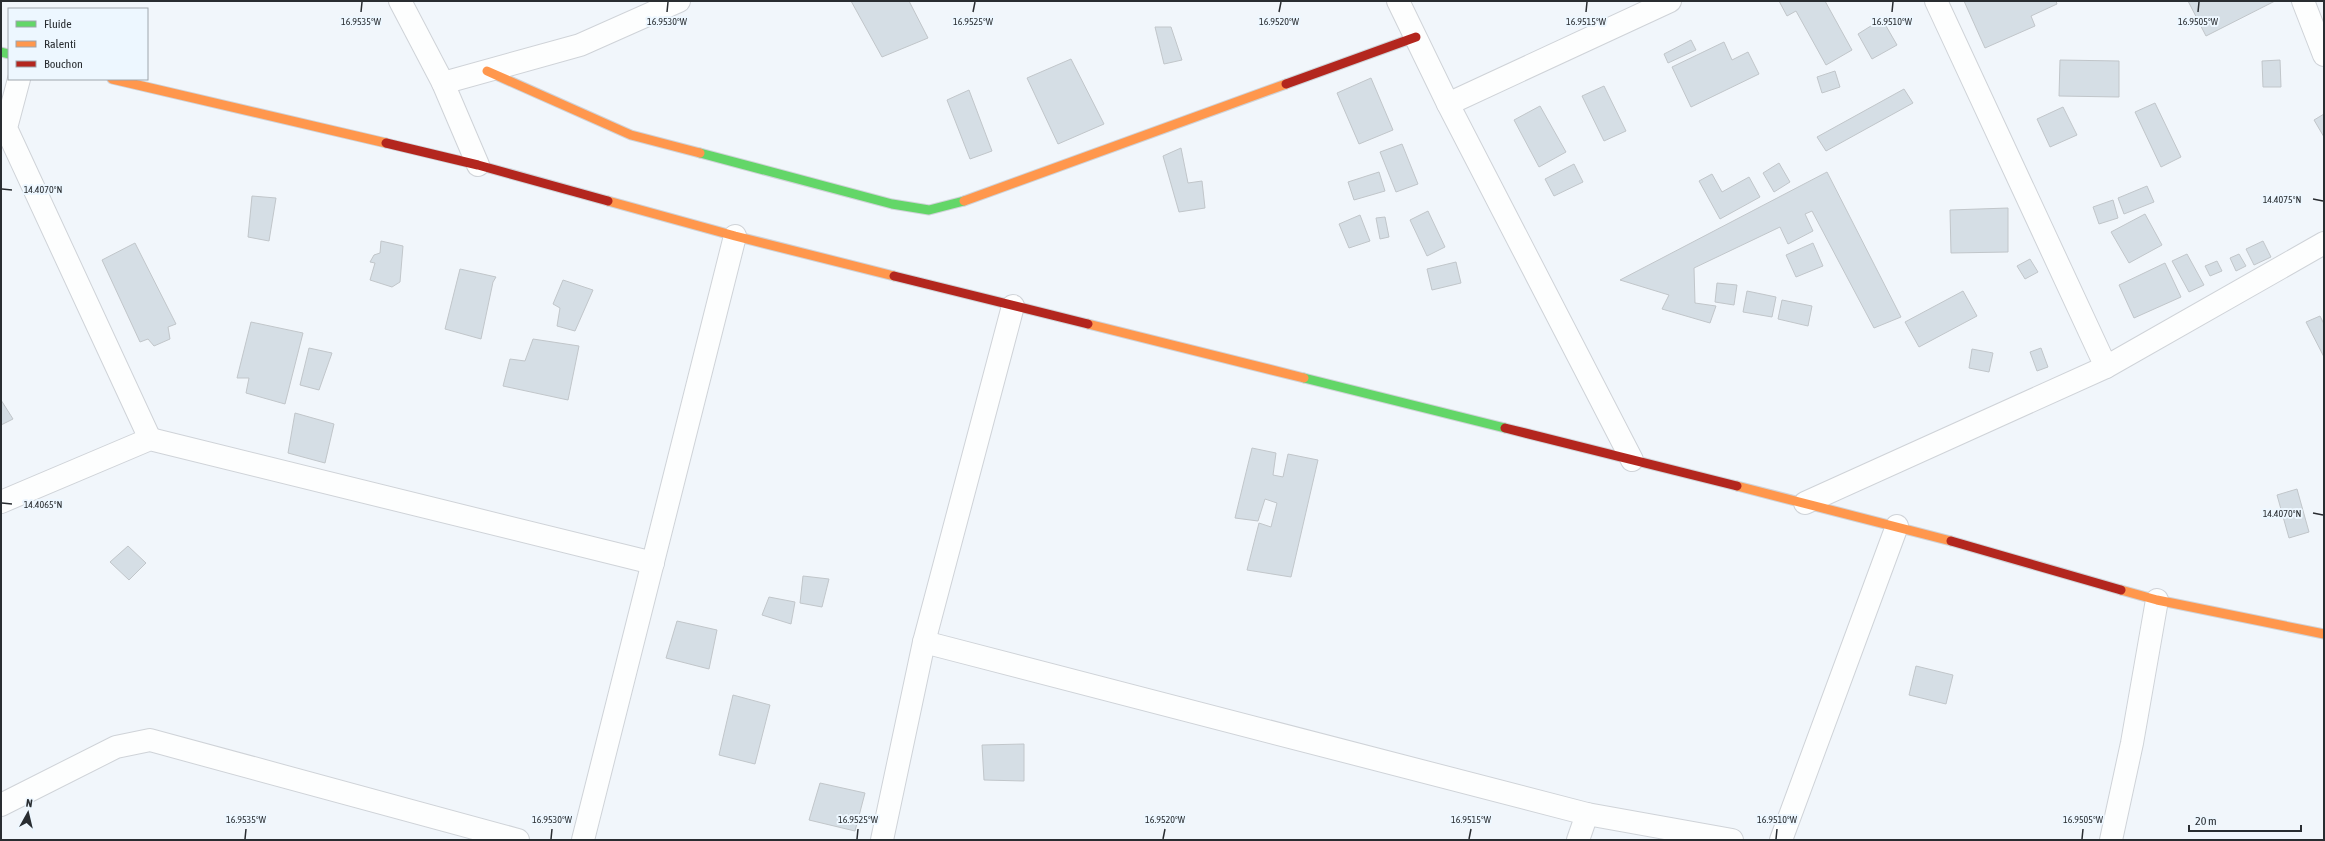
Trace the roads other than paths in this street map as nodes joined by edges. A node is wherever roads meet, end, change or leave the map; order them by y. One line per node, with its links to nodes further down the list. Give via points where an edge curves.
1 (400, 1): 12 (street)
2 (679, 1): 9 (street, via 580,45)
3 (1398, 1): 7 (street)
4 (1670, 1): 13 (street)
5 (1936, 1): 19 (street)
6 (2303, 1): 8 (street)
7 (1416, 37): 9 (street, via 953,205 930,210 892,204 631,135); 13 (street)
8 (2324, 55)
9 (487, 71): 12 (street)
10 (19, 80): 14 (street)
11 (116, 80): 15 (street)
12 (443, 84): 15 (street)
13 (1448, 104): 21 (street)
14 (3, 129): 20 (street)
15 (478, 165): 16 (street)
16 (735, 236): 18 (street); 25 (street)
17 (2324, 243): 19 (street)
18 (1014, 306): 21 (street); 28 (street)
19 (2106, 367): 23 (street)
20 (150, 439): 22 (street); 25 (street)
21 (1632, 460): 23 (street)
22 (1, 502)
23 (1804, 503): 24 (street)
24 (1897, 526): 26 (street); 36 (street)
25 (653, 563): 31 (street)
26 (2157, 600): 27 (street); 37 (street, via 2132,743)
27 (2324, 634)
28 (924, 642): 30 (street); 33 (street)
29 (1, 805): 32 (street, via 116,747 150,740)
30 (1587, 814): 34 (street); 35 (street)
31 (587, 839)
32 (518, 840)
33 (882, 840)
34 (1578, 840)
35 (1732, 840)
36 (1781, 840)
37 (2111, 840)

